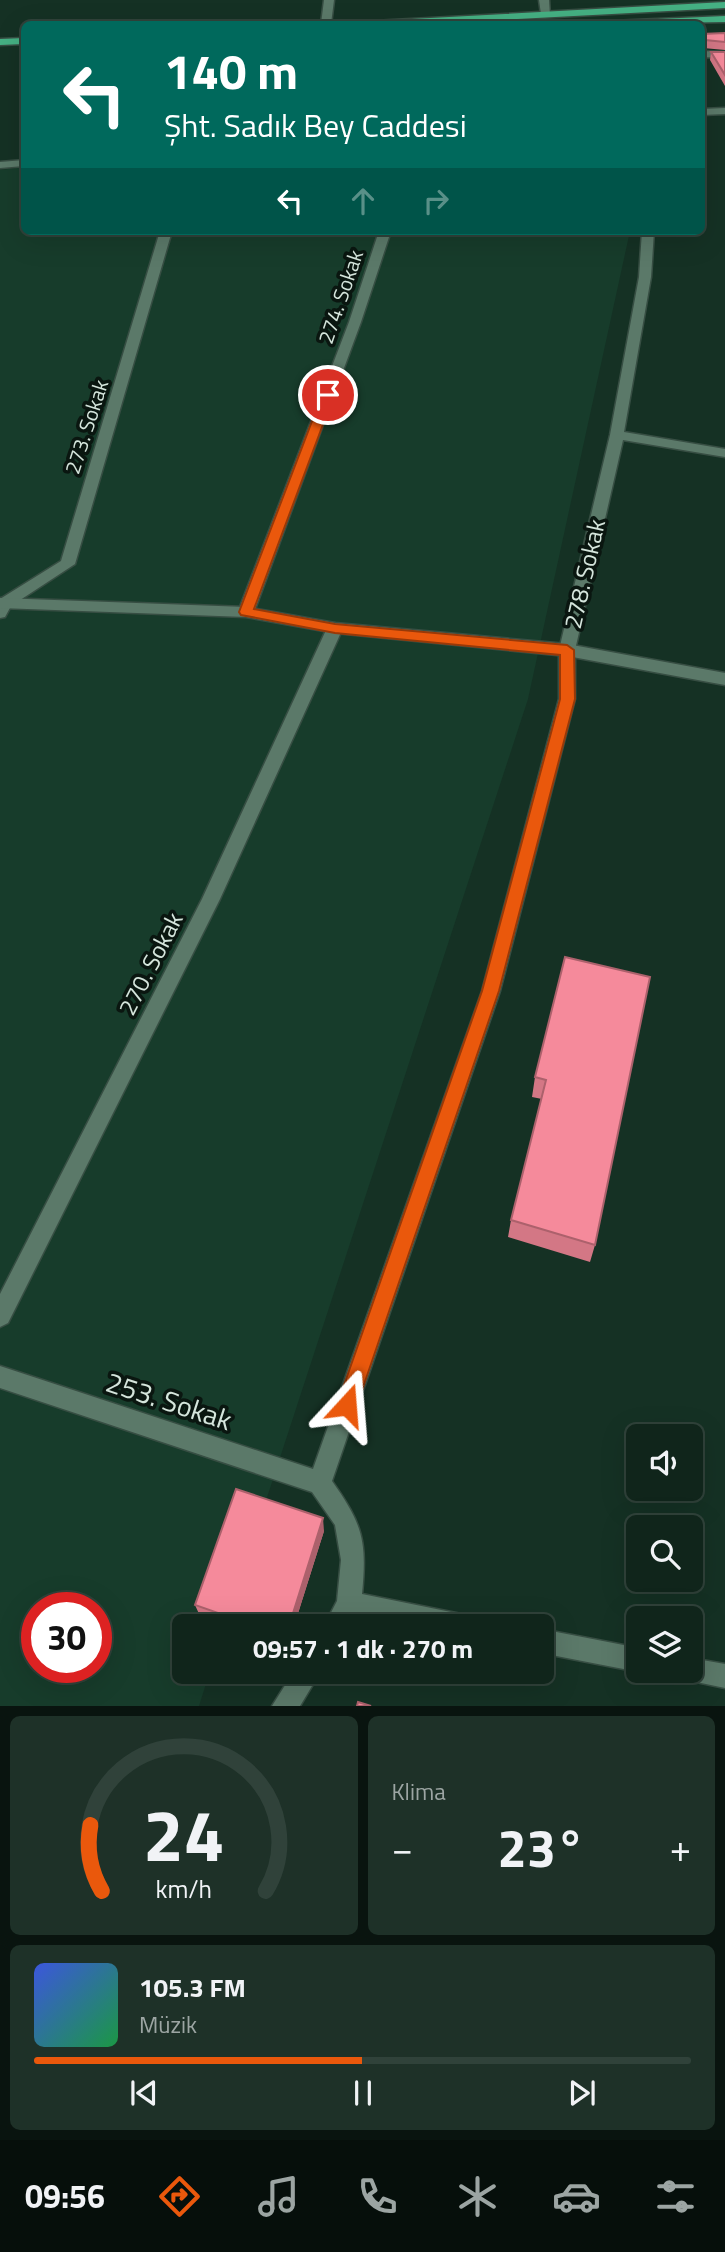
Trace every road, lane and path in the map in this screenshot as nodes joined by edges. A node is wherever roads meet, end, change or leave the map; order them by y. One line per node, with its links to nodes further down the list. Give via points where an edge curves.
1 (329, 0): 7 (street)
2 (544, 0): 5 (street)
3 (697, 3): 4 (main road); 5 (main road)
4 (725, 5)
5 (546, 14): 8 (main road)
6 (725, 19): 9 (main road)
7 (326, 21)
8 (426, 21)
9 (698, 21)
10 (21, 41): 11 (main road)
11 (0, 42)
12 (21, 52): 13 (main road)
13 (0, 53)
14 (705, 54): 15 (lane)
15 (725, 55)
16 (725, 111): 17 (street)
17 (705, 112)
18 (21, 163): 19 (street)
19 (0, 165)
20 (165, 235): 25 (street, 273. Sokak, via 68,564)
21 (384, 235): 26 (street, 274. Sokak)
22 (648, 235): 23 (street, 278. Sokak, via 645,277)
23 (617, 435): 24 (street); 28 (street, 278. Sokak)
24 (725, 453)
25 (2, 607): 26 (street)
26 (246, 612): 27 (street)
27 (335, 628): 28 (street); 30 (street, 270. Sokak, via 211,899)
28 (567, 650): 29 (street); 32 (street, 278. Sokak, via 568,699 491,991)
29 (725, 679)
30 (0, 1316)
31 (0, 1377): 32 (street, 253. Sokak)
32 (320, 1483): 33 (street, via 346,1521 353,1560)
33 (349, 1604): 34 (street); 35 (street)
34 (343, 1614)
35 (400, 1614)
36 (554, 1644): 37 (street)
37 (626, 1657)
38 (703, 1672): 39 (street)
39 (725, 1676)
40 (300, 1684): 41 (street)
41 (285, 1706)

